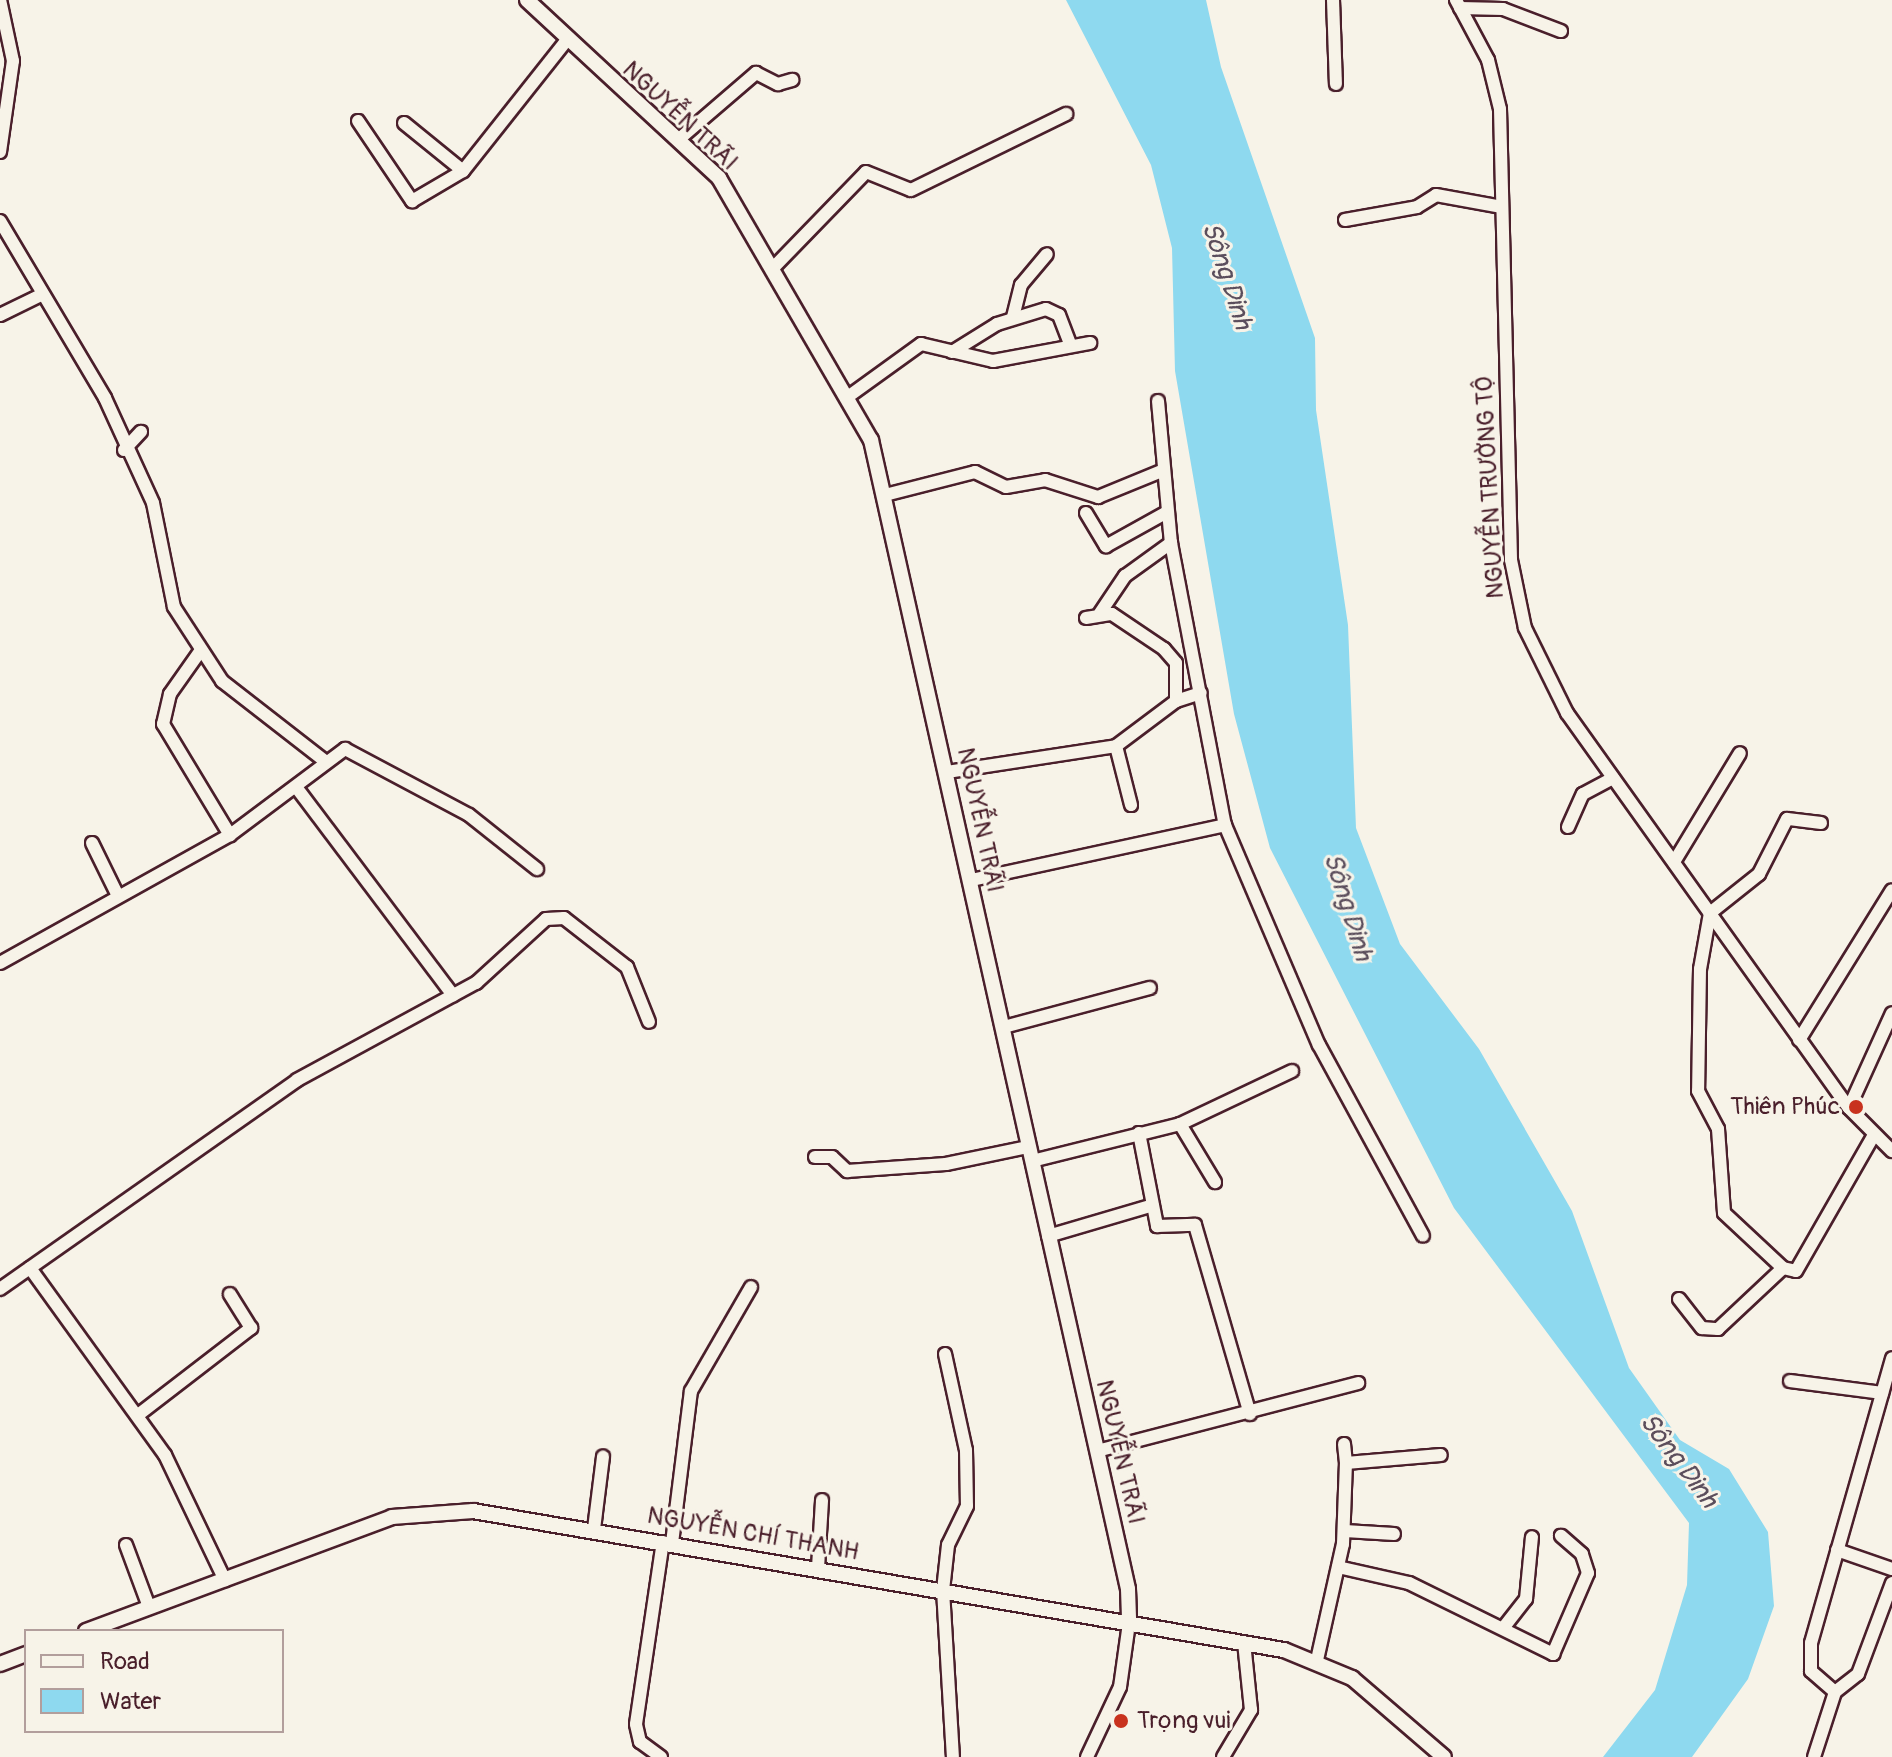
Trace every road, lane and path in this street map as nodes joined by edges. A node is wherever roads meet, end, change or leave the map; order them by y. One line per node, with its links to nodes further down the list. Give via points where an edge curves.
1 (0, 0): 13 (street, via 13,61)
2 (527, 0): 6 (main road, NGUYỄN TRÃI)
3 (1333, 0): 8 (street)
4 (1458, 4): 5 (street, via 1503,9); 15 (street, NGUYỄN TRƯỜNG TỘ, via 1498,95)
5 (1561, 31)
6 (566, 41): 12 (main road, NGUYỄN TRÃI); 14 (street)
7 (792, 80): 12 (street, via 778,84 756,73)
8 (1336, 84)
9 (1066, 114): 19 (street, via 911,190 866,172)
10 (358, 121): 14 (street, via 412,201)
11 (404, 123): 14 (street)
12 (678, 140): 19 (main road, NGUYỄN TRÃI, via 727,187)
13 (0, 152)
14 (463, 171)
15 (1502, 207): 16 (street, via 1436,195 1417,207); 44 (street, NGUYỄN TRƯỜNG TỘ, via 1516,603 1552,687)
16 (1345, 220)
17 (0, 221): 20 (street)
18 (1047, 254): 22 (street, via 1021,285)
19 (774, 267): 26 (main road, NGUYỄN TRÃI)
20 (39, 296): 21 (street); 29 (street, via 105,398)
21 (0, 315)
22 (1013, 317): 24 (street, via 1052,309); 25 (street)
23 (1090, 343): 24 (street)
24 (1071, 346): 25 (street, via 993,361)
25 (952, 352): 26 (street, via 916,346)
26 (849, 396): 31 (main road, NGUYỄN TRÃI)
27 (1158, 401): 30 (street)
28 (141, 432): 29 (street)
29 (124, 450): 37 (street, via 153,503 168,595)
30 (1164, 470): 31 (street, via 1092,498 1045,480 1006,487 975,472); 32 (street)
31 (885, 495): 43 (main road, NGUYỄN TRÃI)
32 (1167, 512): 33 (street, via 1106,546); 34 (street)
33 (1086, 513)
34 (1171, 543): 35 (street, via 1125,576); 38 (street)
35 (1100, 613): 36 (street); 39 (street, via 1171,656)
36 (1086, 618)
37 (201, 650): 42 (street, via 227,686); 50 (street, via 170,694 163,724)
38 (1201, 693): 39 (street); 48 (street)
39 (1176, 701): 40 (street)
40 (1116, 746): 43 (street); 46 (street)
41 (1740, 753): 52 (street)
42 (326, 762): 45 (street); 53 (street, via 345,749 363,754 469,815)
43 (947, 772): 54 (main road, NGUYỄN TRÃI)
44 (1613, 778): 49 (street, via 1583,794); 52 (street, NGUYỄN TRƯỜNG TỘ)
45 (296, 787): 50 (street); 60 (street)
46 (1131, 805)
47 (1821, 823): 57 (street, via 1787,819 1759,874)
48 (1225, 825): 54 (street); 76 (street, via 1319,1045)
49 (1568, 827)
50 (230, 835): 56 (street)
51 (92, 843): 56 (street)
52 (1674, 862): 57 (street, NGUYỄN TRƯỜNG TỘ)
53 (537, 869)
54 (971, 880): 63 (main road, NGUYỄN TRÃI)
55 (1892, 890): 64 (street)
56 (118, 896): 58 (street)
57 (1710, 913): 64 (street, NGUYỄN TRƯỜNG TỘ); 78 (street, via 1700,969 1698,1091 1718,1129 1720,1199 1727,1219)
58 (0, 963)
59 (1150, 988): 63 (street)
60 (453, 995): 62 (street, via 556,916 627,967); 77 (street, via 297,1080)
61 (1892, 1013): 66 (street)
62 (649, 1022)
63 (1004, 1027): 71 (main road, NGUYỄN TRÃI)
64 (1799, 1040): 66 (street, NGUYỄN TRƯỜNG TỘ)
65 (1292, 1071): 67 (street)
66 (1849, 1108): 69 (street, NGUYỄN TRƯỜNG TỘ)
67 (1180, 1124): 68 (street); 73 (street)
68 (1139, 1133): 71 (street); 74 (street)
69 (1874, 1135): 70 (street, NGUYỄN TRƯỜNG TỘ); 78 (street, via 1843,1178 1807,1260 1796,1271)
70 (1892, 1151)
71 (1030, 1154): 72 (street, via 847,1171 832,1157); 75 (main road, NGUYỄN TRÃI)
72 (815, 1157)
73 (1215, 1182)
74 (1153, 1205): 75 (street); 88 (street, via 1162,1229 1195,1225)
75 (1048, 1236): 91 (main road, NGUYỄN TRÃI)
76 (1423, 1236)
77 (30, 1268): 80 (street); 89 (street)
78 (1783, 1268): 82 (street, via 1718,1329 1702,1328)
79 (751, 1287): 101 (street, via 691,1391)
80 (0, 1289)
81 (230, 1294): 89 (street, via 251,1328)
82 (1679, 1299)
83 (945, 1354): 109 (street, via 966,1450 967,1506 948,1545)
84 (1892, 1358): 87 (street)
85 (1790, 1381): 87 (street)
86 (1358, 1383): 88 (street)
87 (1882, 1393): 103 (street)
88 (1250, 1414): 91 (street)
89 (138, 1415): 107 (street, via 178,1479)
90 (1344, 1444): 94 (street)
91 (1097, 1451): 111 (main road, NGUYỄN TRÃI)
92 (1441, 1455): 94 (street)
93 (603, 1457): 96 (street)
94 (1346, 1463): 97 (street)
95 (822, 1500): 105 (street)
96 (594, 1529): 101 (main road, NGUYỄN CHÍ THANH); 107 (main road, NGUYỄN CHÍ THANH, via 473,1511 420,1512)
97 (1345, 1531): 98 (street); 104 (street)
98 (1394, 1534)
99 (1561, 1536): 112 (street, via 1582,1554 1588,1573 1558,1651 1546,1653)
100 (1532, 1537): 112 (street, via 1529,1589)
101 (667, 1542): 105 (main road, NGUYỄN CHÍ THANH); 119 (street, via 636,1724 640,1742)
102 (126, 1545): 110 (street)
103 (1837, 1550): 106 (street); 118 (street, via 1808,1658 1811,1671)
104 (1338, 1567): 112 (street, via 1401,1580); 116 (street)
105 (818, 1568): 109 (main road, NGUYỄN CHÍ THANH)
106 (1892, 1569)
107 (225, 1580): 110 (main road, NGUYỄN CHÍ THANH)
108 (1892, 1583): 118 (street, via 1858,1674)
109 (943, 1590): 111 (main road, NGUYỄN CHÍ THANH); 120 (street)
110 (149, 1607): 113 (main road, NGUYỄN CHÍ THANH)
111 (1129, 1623): 114 (main road, NGUYỄN CHÍ THANH); 121 (street, NGUYỄN TRÃI, via 1120,1687)
112 (1504, 1627)
113 (91, 1629)
114 (1244, 1642): 116 (main road, NGUYỄN CHÍ THANH); 122 (street, via 1251,1710)
115 (24, 1655): 117 (main road)
116 (1317, 1660): 123 (main road, NGUYỄN CHÍ THANH, via 1352,1678)
117 (0, 1664)
118 (1835, 1692): 124 (street)
119 (661, 1757)
120 (953, 1757)
121 (1087, 1757)
122 (1223, 1757)
123 (1444, 1757)
124 (1814, 1757)

